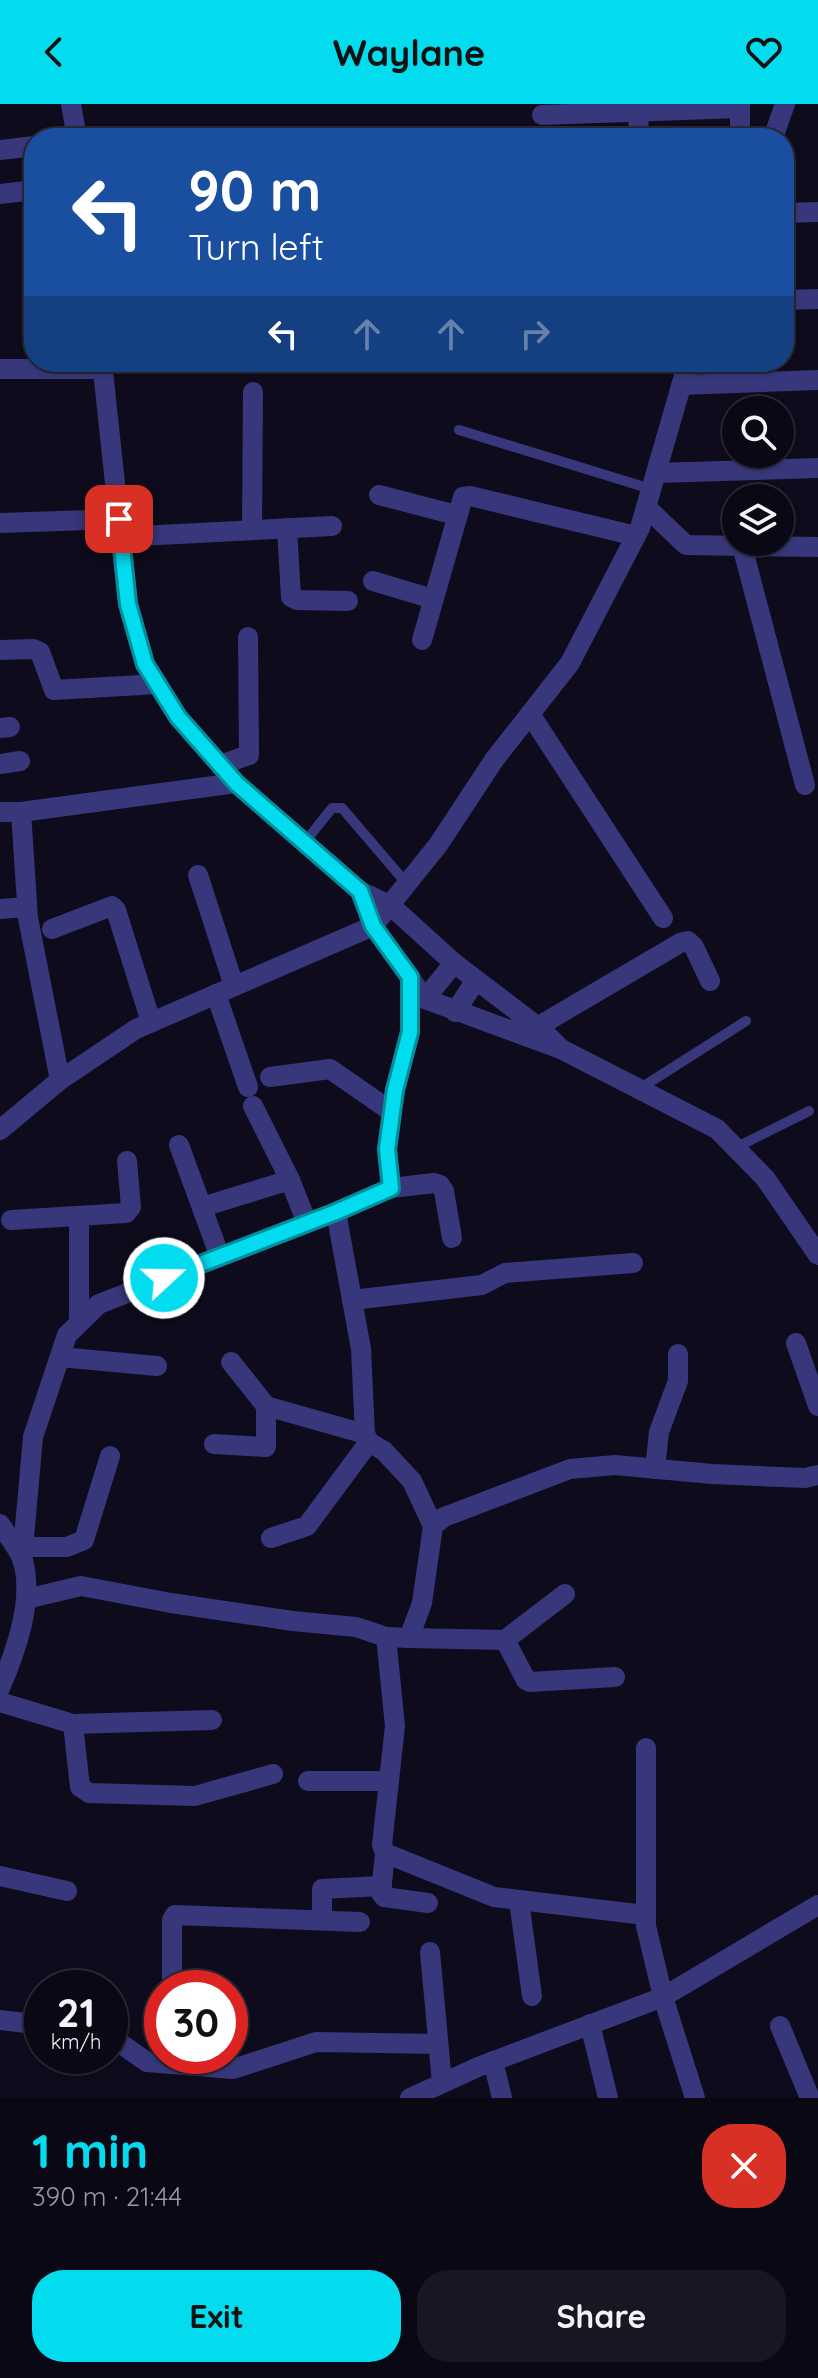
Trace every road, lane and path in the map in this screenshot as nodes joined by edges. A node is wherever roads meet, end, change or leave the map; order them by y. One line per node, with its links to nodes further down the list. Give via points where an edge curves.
1 (71, 104): 6 (street)
2 (785, 104): 9 (street)
3 (740, 106): 4 (street); 8 (street)
4 (638, 111): 5 (street); 7 (street)
5 (542, 115)
6 (75, 128)
7 (639, 128)
8 (740, 128)
9 (777, 128)
10 (24, 147): 11 (street)
11 (0, 150)
12 (24, 191): 13 (street)
13 (0, 194)
14 (818, 212): 15 (street)
15 (794, 213)
16 (818, 299): 17 (street)
17 (794, 300)
18 (24, 368): 19 (street)
19 (0, 369)
20 (103, 372): 32 (street)
21 (685, 372): 23 (street)
22 (818, 380): 23 (street)
23 (681, 385): 27 (street)
24 (253, 392): 34 (street)
25 (459, 430): 27 (lane)
26 (818, 468): 27 (street)
27 (651, 490): 35 (street); 36 (street, via 686,545)
28 (379, 495): 29 (street)
29 (456, 515): 35 (street, via 463,497 470,496); 41 (street)
30 (0, 523): 32 (street)
31 (332, 526): 33 (street)
32 (119, 528): 34 (street); 46 (street, via 128,604 145,664)
33 (287, 528): 34 (street); 42 (street, via 291,597)
34 (252, 530)
35 (636, 536): 47 (street, via 570,663)
36 (722, 546)
37 (794, 547): 38 (street)
38 (818, 547)
39 (745, 556): 50 (street)
40 (373, 581): 41 (street)
41 (433, 599): 44 (street)
42 (348, 601)
43 (248, 637): 48 (street, via 249,755)
44 (422, 640)
45 (0, 650): 46 (street, via 40,652 54,690)
46 (158, 684): 48 (street, via 178,717)
47 (530, 714): 55 (street); 60 (street)
48 (220, 765): 49 (street)
49 (236, 783): 52 (street); 53 (street)
50 (805, 785)
51 (0, 812): 52 (street)
52 (21, 812): 58 (street)
53 (305, 842): 55 (lane, via 332,808 342,808); 56 (street)
54 (198, 875): 67 (street)
55 (408, 885): 57 (street)
56 (360, 891): 57 (street); 61 (street)
57 (391, 906): 61 (street); 63 (street)
58 (27, 907): 59 (street); 75 (street)
59 (0, 909)
60 (663, 918)
61 (373, 926): 64 (street); 67 (street)
62 (52, 929): 71 (street, via 112,906)
63 (454, 963): 65 (street); 68 (street)
64 (410, 977): 68 (street); 78 (street, via 410,1032)
65 (476, 980): 69 (street); 72 (street)
66 (710, 981): 72 (street, via 694,947 688,941 680,943)
67 (225, 990): 71 (street); 83 (street, via 250,1096)
68 (425, 999): 69 (street)
69 (455, 1012): 73 (street)
70 (746, 1021): 76 (lane)
71 (151, 1022): 75 (street)
72 (537, 1027): 73 (street)
73 (561, 1049): 76 (street)
74 (270, 1077): 78 (street, via 330,1069)
75 (60, 1080): 79 (street)
76 (639, 1089): 81 (street, via 717,1129)
77 (809, 1111): 81 (lane)
78 (392, 1112): 84 (street, via 387,1149)
79 (0, 1130)
80 (179, 1145): 85 (street)
81 (735, 1148): 91 (street, via 765,1178)
82 (127, 1161): 87 (street, via 130,1211)
83 (290, 1180): 85 (street); 89 (street)
84 (391, 1188): 86 (street); 90 (street, via 440,1185)
85 (202, 1207): 92 (street)
86 (336, 1212): 89 (street); 94 (street)
87 (79, 1218): 88 (street); 95 (street)
88 (11, 1220)
89 (307, 1223): 92 (street)
90 (452, 1238)
91 (818, 1255)
92 (220, 1257): 95 (street, via 99,1304)
93 (633, 1263): 94 (street, via 505,1273 482,1285)
94 (352, 1300): 103 (street)
95 (79, 1323): 98 (street, via 67,1335)
96 (796, 1343): 102 (street)
97 (678, 1354): 106 (street, via 678,1381 659,1432)
98 (60, 1357): 100 (street); 111 (street, via 33,1437)
99 (231, 1362): 101 (street)
100 (157, 1366)
101 (266, 1406): 103 (street); 104 (street, via 266,1447)
102 (818, 1406)
103 (367, 1438): 109 (street, via 412,1481); 110 (street, via 307,1526)
104 (214, 1444)
105 (110, 1456): 111 (street, via 84,1540)
106 (655, 1469): 107 (street); 109 (street, via 570,1469 444,1517)
107 (818, 1475)
108 (0, 1524): 111 (street)
109 (433, 1526): 115 (street, via 422,1603)
110 (271, 1538)
111 (23, 1554): 113 (street)
112 (565, 1594): 116 (street)
113 (26, 1599): 114 (street, via 81,1586 356,1627); 118 (street)
114 (386, 1637): 115 (street); 125 (street, via 395,1726)
115 (409, 1638): 116 (street)
116 (505, 1640): 117 (street, via 530,1682)
117 (615, 1677)
118 (0, 1688)
119 (0, 1702): 121 (street)
120 (212, 1720): 121 (street)
121 (73, 1724): 123 (street, via 83,1792 195,1796)
122 (646, 1748): 133 (street)
123 (273, 1774)
124 (308, 1781): 125 (street)
125 (388, 1781): 126 (street)
126 (385, 1853): 128 (street); 130 (street, via 480,1893)
127 (0, 1876): 129 (street)
128 (382, 1886): 131 (street, via 384,1897); 134 (street, via 322,1889)
129 (67, 1891)
130 (519, 1901): 133 (street); 138 (street)
131 (428, 1903)
132 (818, 1905): 139 (street)
133 (645, 1915): 139 (street)
134 (322, 1920): 135 (street); 137 (street, via 175,1915)
135 (360, 1922)
136 (430, 1952): 144 (street)
137 (172, 1970)
138 (532, 1996)
139 (663, 1997): 142 (street); 151 (street)
140 (0, 2020): 141 (street)
141 (24, 2023)
142 (590, 2024): 145 (street); 150 (street)
143 (780, 2026): 152 (street)
144 (438, 2044): 146 (street, via 316,2042); 147 (street)
145 (493, 2061): 147 (street); 149 (street)
146 (248, 2066)
147 (442, 2083): 148 (street)
148 (410, 2098)
149 (502, 2098)
150 (608, 2098)
151 (695, 2098)
152 (810, 2098)

